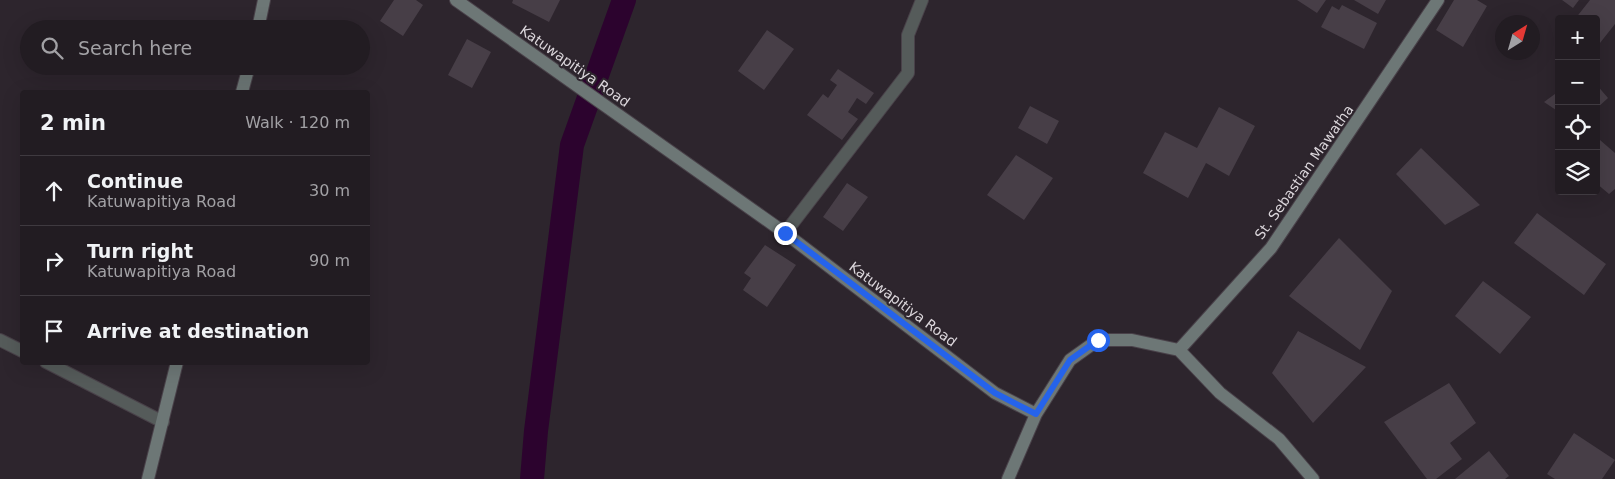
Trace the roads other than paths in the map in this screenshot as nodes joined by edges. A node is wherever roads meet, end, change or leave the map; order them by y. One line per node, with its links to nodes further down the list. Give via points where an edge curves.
1 (264, 0): 5 (street)
2 (456, 0): 8 (street, Katuwapitiya Road)
3 (922, 0): 8 (street, via 908,35 908,73)
4 (1438, 0): 11 (street, St. Sebastian Mawatha, via 1271,248)
5 (260, 20)
6 (246, 75): 7 (street)
7 (242, 90)
8 (785, 233): 14 (street, Katuwapitiya Road, via 995,393)
9 (0, 340): 10 (street)
10 (20, 350)
11 (1179, 350): 14 (street, via 1132,340 1098,340 1070,360); 18 (street, via 1220,393 1279,439)
12 (52, 365): 15 (street)
13 (176, 365): 15 (street)
14 (1036, 414): 17 (street)
15 (163, 422): 16 (street)
16 (148, 479)
17 (1008, 479)
18 (1313, 479)

